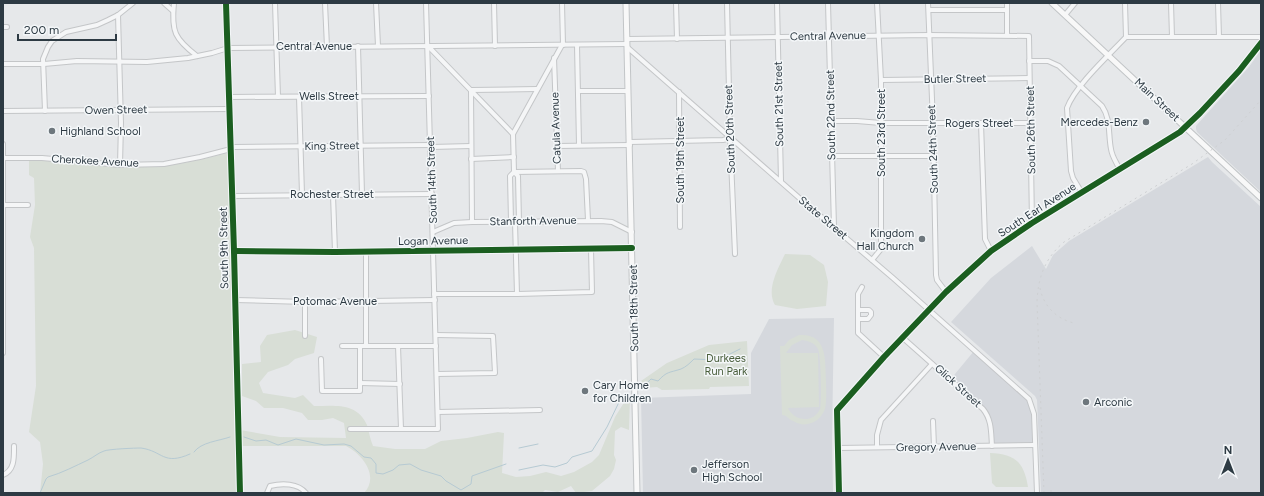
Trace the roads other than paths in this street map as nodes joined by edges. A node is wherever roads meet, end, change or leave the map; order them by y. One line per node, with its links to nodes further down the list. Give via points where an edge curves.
1 (134, 3): 27 (street)
2 (164, 3): 26 (street)
3 (174, 3): 26 (street)
4 (226, 3): 51 (street, South 9th Street)
5 (275, 3): 49 (street)
6 (325, 3): 50 (street)
7 (376, 3): 46 (street)
8 (426, 3): 47 (street, South 14th Street)
9 (494, 3): 48 (street)
10 (562, 3): 43 (street)
11 (626, 3): 42 (main road, South 18th Street)
12 (676, 3): 40 (street)
13 (727, 3): 39 (street, South 20th Street)
14 (776, 3): 33 (street, South 21st Street)
15 (828, 3): 34 (street, South 22nd Street)
16 (877, 3): 31 (street, South 23rd Street)
17 (928, 3): 24 (street, South 24th Street)
18 (1007, 3): 25 (street)
19 (1052, 3): 28 (main road, Main Street)
20 (1075, 3): 28 (street)
21 (1125, 3): 35 (street)
22 (1171, 3): 36 (street)
23 (1218, 3): 37 (street)
24 (929, 10): 25 (street); 29 (street, South 24th Street)
25 (1007, 10): 30 (street)
26 (173, 11): 52 (street, via 177,38)
27 (118, 15): 56 (street); 58 (street, via 97,25 71,30 58,36 48,47 43,59)
28 (1065, 15): 53 (main road, Main Street)
29 (929, 35): 30 (street, Central Avenue); 31 (street, Central Avenue); 60 (street, South 24th Street)
30 (1007, 35): 32 (street, Central Avenue)
31 (879, 36): 34 (street, Central Avenue); 61 (street, South 23rd Street)
32 (1029, 36): 55 (street, South 26th Street)
33 (778, 37): 34 (street, Central Avenue); 39 (street, Central Avenue); 105 (street, South 21st Street)
34 (829, 37): 77 (street, South 22nd Street)
35 (1126, 37): 36 (street); 53 (street)
36 (1172, 37): 37 (street)
37 (1219, 37): 38 (street)
38 (1261, 37)
39 (728, 38): 40 (street, Central Avenue); 84 (street, South 20th Street)
40 (678, 39): 42 (street, Central Avenue)
41 (1261, 42): 82 (street, South Earl Avenue, via 1240,71)
42 (627, 43): 44 (street, Central Avenue); 66 (main road, South 18th Street); 67 (street, State Street)
43 (562, 45): 44 (street, Central Avenue); 48 (street, Central Avenue); 54 (street)
44 (577, 45): 65 (street)
45 (358, 46): 46 (street, Central Avenue); 50 (street, Central Avenue); 69 (street)
46 (378, 46): 47 (street, Central Avenue)
47 (428, 46): 48 (street, Central Avenue); 63 (street); 70 (street, South 14th Street)
48 (495, 46)
49 (277, 47): 50 (street, Central Avenue); 51 (street, Central Avenue); 72 (street)
50 (327, 47)
51 (228, 48): 52 (street, Central Avenue); 71 (street, South 9th Street)
52 (197, 56): 56 (street, Central Avenue, via 147,62)
53 (1109, 56): 62 (street); 82 (main road, Main Street)
54 (554, 58): 64 (street); 93 (street, Catula Avenue)
55 (1029, 61): 59 (street, South 26th Street); 62 (street, via 1054,63)
56 (119, 62): 58 (street, Central Avenue); 74 (street)
57 (3, 64): 58 (street, Central Avenue)
58 (44, 64): 76 (street)
59 (1029, 78): 60 (street, Butler Street); 81 (street, South 26th Street)
60 (930, 79): 61 (street, Butler Street); 79 (street, South 24th Street)
61 (881, 80): 78 (street, South 23rd Street)
62 (1081, 86): 102 (street, via 1105,110 1112,154); 106 (street, via 1070,100 1068,108 1071,171)
63 (471, 90): 64 (street); 83 (street); 92 (street)
64 (537, 90): 83 (street)
65 (578, 91): 66 (street); 89 (street)
66 (628, 91): 86 (main road, South 18th Street)
67 (679, 92): 84 (street, State Street); 85 (street, South 19th Street)
68 (299, 96): 69 (street, Wells Street); 72 (street, Wells Street); 90 (street)
69 (360, 96): 70 (street, Wells Street); 88 (street)
70 (429, 96): 91 (street, South 14th Street)
71 (229, 97): 72 (street, Wells Street); 73 (street, South 9th Street)
72 (278, 97)
73 (230, 109): 74 (street, Owen Street); 94 (street, South 9th Street)
74 (120, 110): 76 (street, Owen Street); 101 (street)
75 (3, 111): 76 (street, Owen Street)
76 (46, 111)
77 (831, 121): 78 (street, Rogers Street); 95 (street, South 22nd Street)
78 (881, 123): 79 (street, Rogers Street); 96 (street, South 23rd Street)
79 (933, 123): 80 (street, Rogers Street); 97 (street, South 24th Street)
80 (981, 123): 81 (street, Rogers Street); 129 (street, via 984,239)
81 (1031, 123): 118 (street, South 26th Street)
82 (1186, 127): 102 (street, South Earl Avenue); 112 (main road, Main Street)
83 (513, 134): 99 (street)
84 (730, 136): 85 (street, via 723,140); 105 (street, State Street); 131 (street, South 20th Street)
85 (680, 141): 86 (street); 119 (street, South 19th Street)
86 (630, 143): 89 (street); 122 (main road, South 18th Street)
87 (3, 144): 98 (street)
88 (362, 145): 90 (street, King Street); 91 (street, King Street); 108 (street)
89 (579, 145): 93 (street)
90 (300, 146): 94 (street, King Street); 107 (street)
91 (431, 146): 92 (street, King Street); 109 (street, South 14th Street)
92 (471, 146): 100 (street)
93 (557, 146): 103 (street, Catula Avenue)
94 (232, 148): 101 (street, Cherokee Avenue, via 164,164); 111 (street, South 9th Street)
95 (832, 156): 96 (street); 120 (street, South 22nd Street)
96 (881, 156): 97 (street); 132 (street, South 23rd Street, via 881,249)
97 (934, 156): 134 (street, South 24th Street, via 936,275)
98 (3, 158): 101 (street, Cherokee Avenue, via 42,158); 113 (street)
99 (514, 158): 100 (street); 104 (street)
100 (471, 159): 116 (street)
101 (120, 165)
102 (1120, 170): 106 (street, South Earl Avenue)
103 (558, 171): 104 (street); 115 (street, Catula Avenue, via 581,171 586,175)
104 (514, 172): 117 (street, via 518,176); 117 (street, via 510,176)
105 (781, 181): 120 (street, State Street)
106 (1082, 193): 118 (street, South Earl Avenue)
107 (302, 194): 110 (street, Rochester Street); 111 (street, Rochester Street)
108 (362, 194): 109 (street, Rochester Street); 110 (street, Rochester Street)
109 (432, 194): 121 (street, South 14th Street)
110 (333, 195): 130 (street)
111 (232, 196): 127 (street, South 9th Street)
112 (1261, 198)
113 (3, 205): 114 (street); 152 (street)
114 (28, 205)
115 (588, 220): 117 (street, Stanforth Avenue); 122 (street, Stanforth Avenue, via 612,222)
116 (472, 222): 117 (street, Stanforth Avenue); 121 (street, Stanforth Avenue, via 454,224)
117 (515, 222): 126 (street)
118 (1032, 223): 129 (street, South Earl Avenue)
119 (680, 227)
120 (834, 227): 132 (street, State Street)
121 (433, 232): 125 (street, South 14th Street)
122 (632, 232): 123 (main road, South 18th Street)
123 (632, 248): 124 (street, Logan Avenue); 174 (main road, South 18th Street)
124 (591, 249): 126 (street, Logan Avenue); 136 (street, via 592,292)
125 (434, 250): 126 (street, Logan Avenue); 128 (street, Logan Avenue); 135 (street, South 14th Street)
126 (516, 250): 136 (street)
127 (234, 251): 130 (street, Logan Avenue); 137 (street, South 9th Street)
128 (366, 251): 130 (street, Logan Avenue); 139 (street)
129 (991, 251): 134 (street, South Earl Avenue)
130 (335, 252)
131 (735, 254)
132 (872, 260): 142 (street, State Street)
133 (862, 287): 141 (street, via 858,294)
134 (946, 292): 142 (street, South Earl Avenue)
135 (434, 294): 136 (street); 138 (street, South 14th Street)
136 (516, 294)
137 (235, 300): 140 (street, Potomac Avenue); 171 (street, South 9th Street)
138 (435, 300): 139 (street, Potomac Avenue); 144 (street, South 14th Street)
139 (365, 301): 140 (street, Potomac Avenue); 149 (street)
140 (305, 302): 145 (street)
141 (858, 310): 143 (street); 143 (street, via 869,310 872,316 868,320)
142 (930, 310): 146 (street, South Earl Avenue); 164 (street, State Street, via 1029,399 1034,414)
143 (858, 319): 153 (street, via 858,333)
144 (436, 335): 151 (street, South 14th Street); 156 (street, via 493,336 494,373)
145 (306, 336)
146 (903, 338): 153 (street, South Earl Avenue); 155 (street, Glick Street)
147 (342, 346): 148 (street)
148 (360, 346): 149 (street); 157 (street)
149 (366, 346): 150 (street)
150 (398, 346): 151 (street); 158 (street)
151 (436, 346): 156 (street, South 14th Street)
152 (3, 353)
153 (884, 357): 169 (street, South Earl Avenue, via 837,410)
154 (322, 359): 157 (street, via 322,391 360,391)
155 (932, 364): 166 (street, Glick Street, via 983,409 991,425); 167 (street, via 880,420)
156 (437, 374): 160 (street, South 14th Street)
157 (360, 383): 158 (street)
158 (400, 384): 163 (street)
159 (540, 410): 160 (street)
160 (438, 412): 163 (street, South 14th Street, via 438,429)
161 (933, 421): 168 (street)
162 (350, 429): 163 (street)
163 (401, 429)
164 (1035, 445): 166 (street, Gregory Avenue); 176 (street)
165 (14, 446): 170 (street, via 12,466 10,471)
166 (992, 446): 168 (street, Gregory Avenue)
167 (877, 447): 168 (street, Gregory Avenue); 169 (street, Gregory Avenue)
168 (934, 447)
169 (838, 448): 175 (street)
170 (3, 474)
171 (240, 493)
172 (267, 493): 173 (street, via 270,486 289,485 300,487)
173 (306, 493)
174 (637, 493)
175 (839, 493)
176 (1038, 493)

